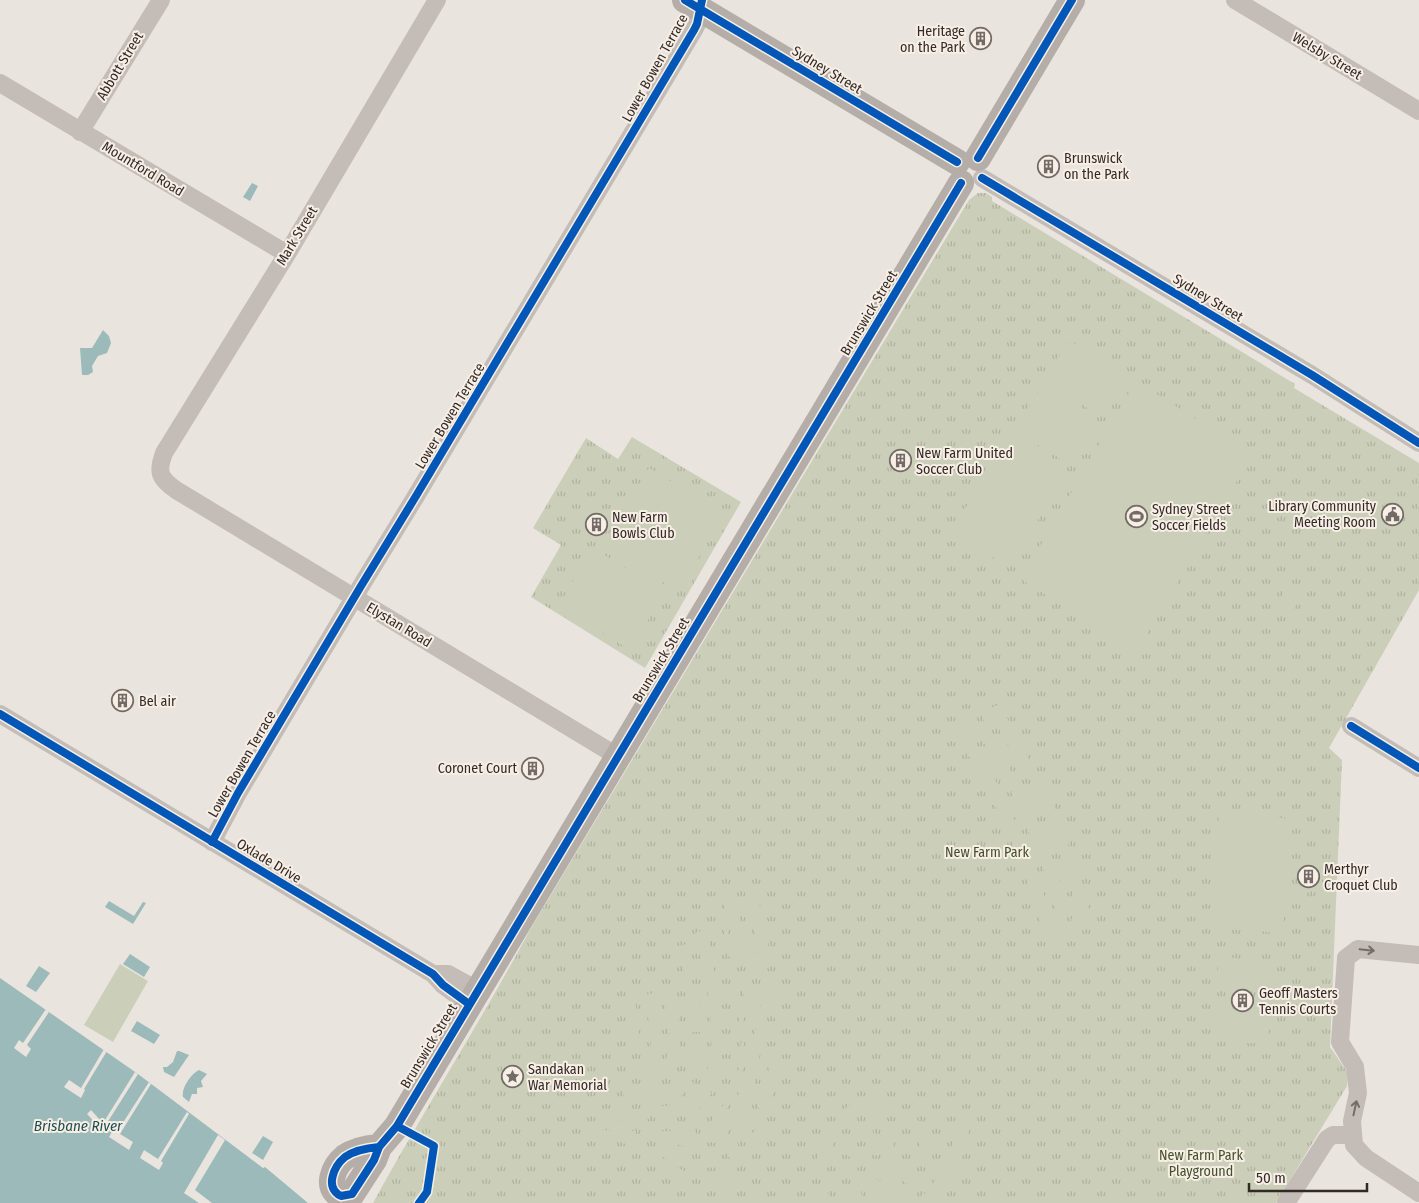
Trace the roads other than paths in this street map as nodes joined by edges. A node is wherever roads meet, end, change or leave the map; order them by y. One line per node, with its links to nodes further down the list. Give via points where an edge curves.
1 (160, 0): 8 (street, Abbott Street)
2 (437, 0): 10 (street, Mark Street)
3 (1072, 0): 9 (main road, Brunswick Street)
4 (1235, 0): 7 (street, Welsby Street)
5 (696, 3): 9 (main road, Sydney Street); 13 (street, Lower Bowen Terrace, via 697,24)
6 (1, 85): 8 (street, Mountford Road)
7 (1419, 111)
8 (80, 132): 10 (street, Mountford Road)
9 (969, 170): 11 (street, Sydney Street, via 1312,375); 16 (main road, Brunswick Street)
10 (287, 254): 12 (street, Mark Street, via 164,452)
11 (1419, 443)
12 (160, 473): 13 (street, Elystan Road, via 176,490)
13 (354, 598): 16 (street, Elystan Road); 18 (street, Lower Bowen Terrace)
14 (0, 714): 18 (street, Oxlade Drive)
15 (1351, 726): 17 (street)
16 (617, 756): 20 (main road, Brunswick Street)
17 (1419, 768)
18 (212, 842): 20 (street, Oxlade Drive, via 433,974 443,985)
19 (1419, 955): 21 (street, one-way to 19, via 1358,1093 1355,1067 1340,1042 1346,958 1358,949)
20 (473, 997): 22 (main road, Brunswick Street, via 396,1126)
21 (1352, 1135): 23 (street, via 1354,1145 1366,1158); 24 (street, via 1327,1139)
22 (379, 1147)
23 (1419, 1193)
24 (1286, 1203)

